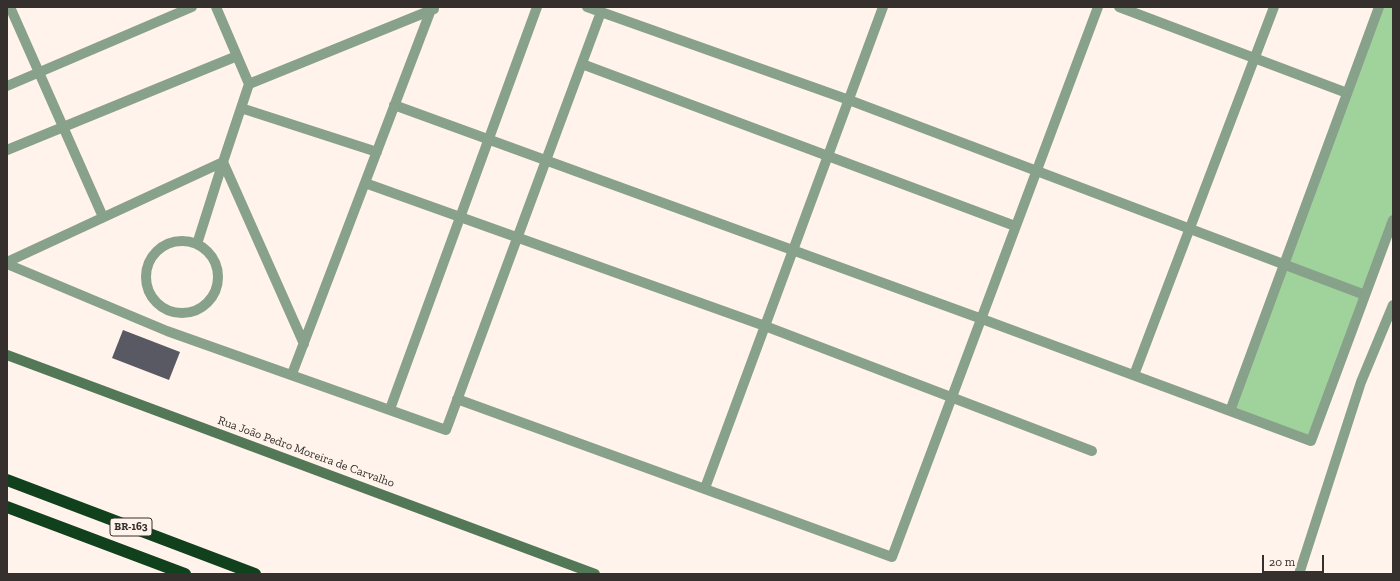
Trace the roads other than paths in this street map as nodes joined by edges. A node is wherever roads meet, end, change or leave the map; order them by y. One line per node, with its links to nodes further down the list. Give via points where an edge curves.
1 (10, 7): 16 (street)
2 (192, 7): 16 (street)
3 (216, 7): 13 (street)
4 (537, 7): 24 (street)
5 (587, 7): 12 (street)
6 (883, 7): 20 (street)
7 (1098, 7): 30 (street)
8 (1119, 7): 14 (street)
9 (1274, 7): 14 (street)
10 (1379, 7): 19 (street)
11 (433, 8): 17 (street); 21 (street)
12 (601, 12): 15 (street); 20 (street)
13 (237, 56): 17 (street); 23 (street)
14 (1254, 58): 19 (street); 36 (street)
15 (582, 64): 27 (street); 28 (street)
16 (39, 73): 18 (street); 23 (street)
17 (249, 84): 22 (street)
18 (7, 86)
19 (1347, 93): 41 (street)
20 (849, 100): 27 (street); 30 (street)
21 (394, 105): 24 (street); 26 (street)
22 (241, 108): 26 (street); 29 (street)
23 (63, 127): 25 (street); 32 (street)
24 (488, 140): 28 (street); 33 (street)
25 (7, 150)
26 (377, 152): 31 (street)
27 (828, 156): 35 (street); 39 (street)
28 (546, 161): 37 (street); 39 (street)
29 (222, 162): 32 (street); 38 (street); 46 (street)
30 (1037, 172): 35 (street); 36 (street)
31 (365, 183): 33 (street); 46 (street)
32 (102, 217): 40 (street)
33 (460, 217): 37 (street); 52 (street)
34 (1393, 220): 42 (street)
35 (1016, 226): 44 (street)
36 (1190, 229): 41 (street); 49 (street)
37 (518, 237): 45 (street); 51 (street)
38 (197, 244): 38 (street, via 176,241 166,245 157,251 148,265 146,281 149,292 155,301 173,312 184,313 204,306 216,289 217,267 213,258)
39 (793, 250): 44 (street); 45 (street)
40 (7, 263): 48 (street, via 167,331)
41 (1284, 265): 42 (street); 53 (street)
42 (1365, 295): 53 (street, via 1311,441)
43 (1393, 305): 61 (street, via 1361,382)
44 (982, 319): 49 (street); 50 (street)
45 (765, 326): 50 (street); 56 (street)
46 (304, 344): 48 (street)
47 (7, 355): 60 (main road, Rua João Pedro Moreira de Carvalho)
48 (292, 374): 52 (street)
49 (1134, 375): 53 (street)
50 (952, 398): 54 (street); 56 (street, via 892,557)
51 (457, 399): 52 (street, via 446,430); 56 (street)
52 (390, 409)
53 (1230, 411)
54 (1092, 451)
55 (7, 480): 59 (highway, BR-163)
56 (705, 488)
57 (7, 507): 58 (highway, BR-163)
58 (186, 574)
59 (255, 574)
60 (595, 574)
61 (1299, 574)

